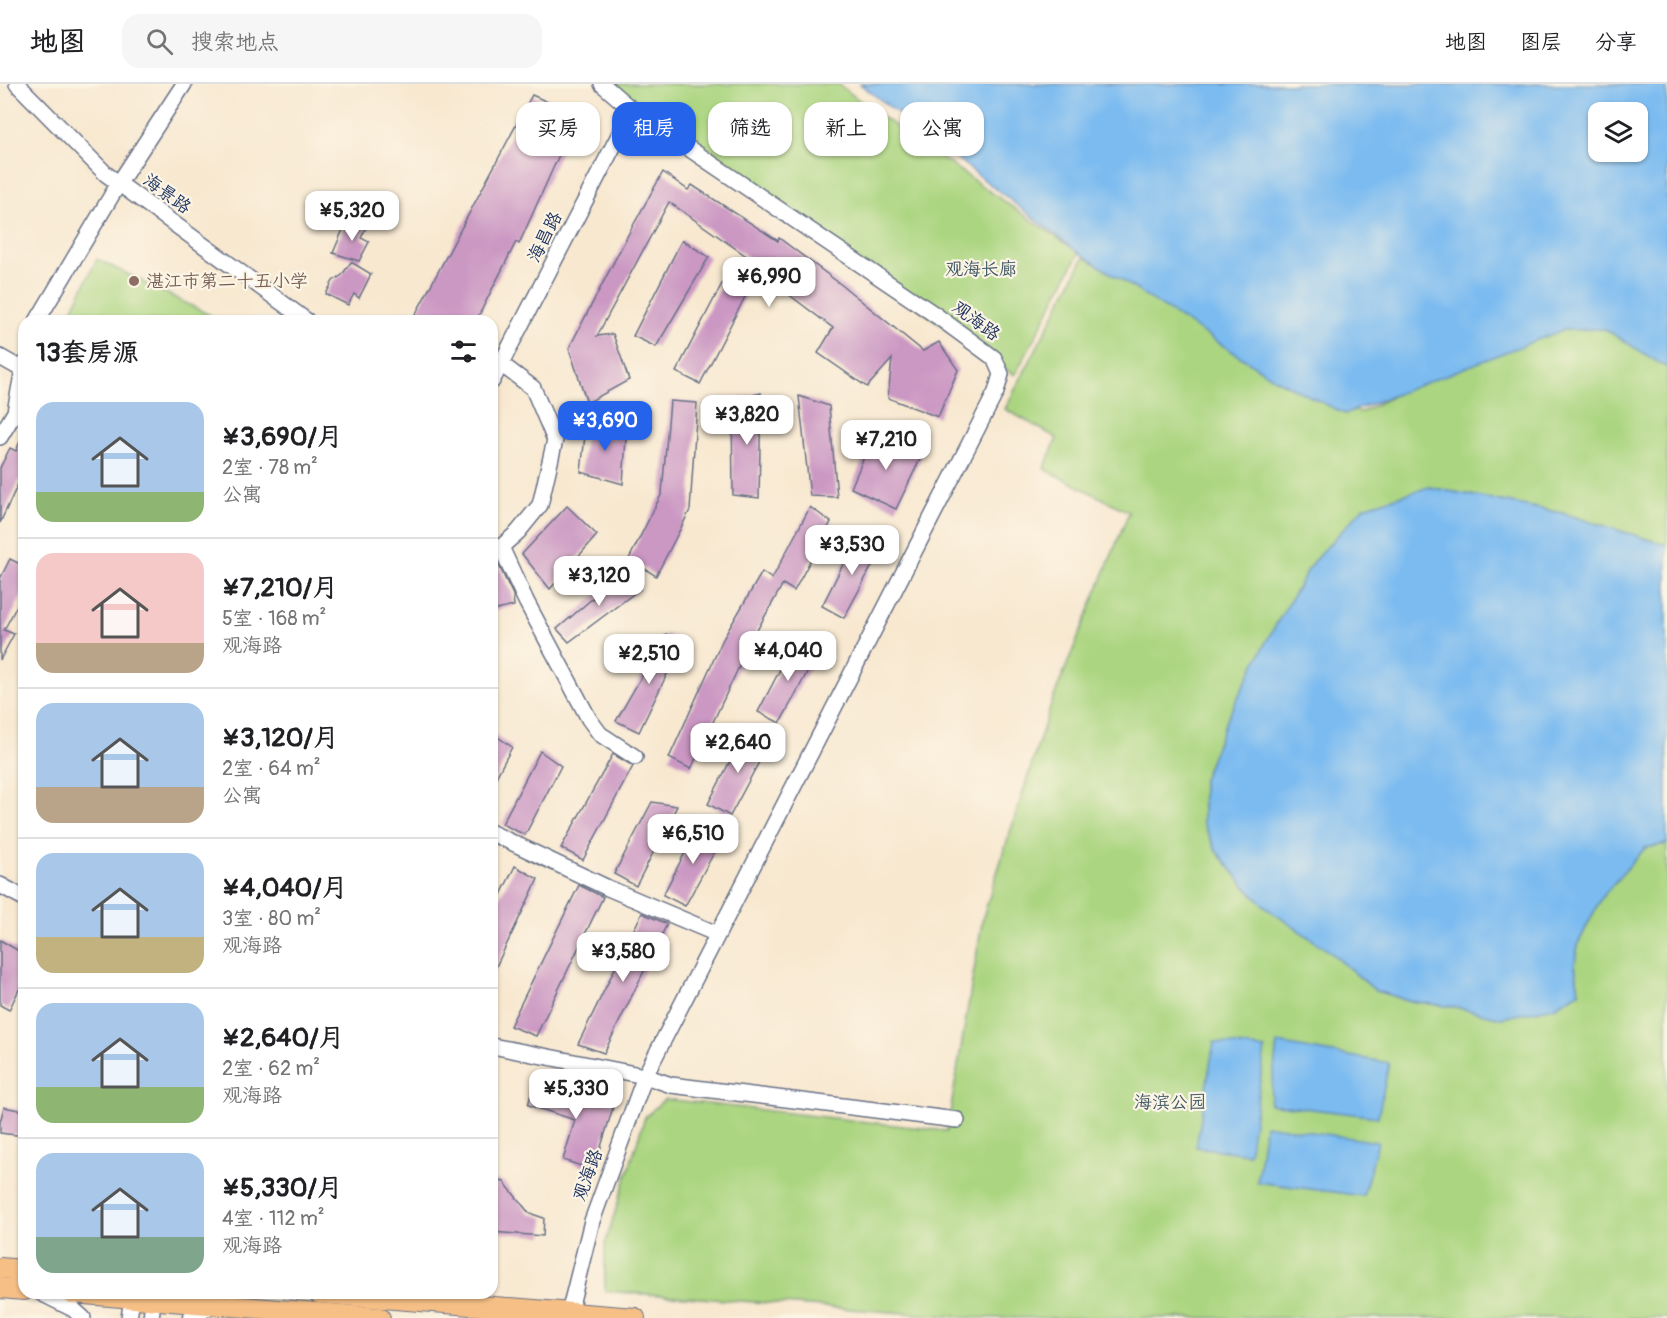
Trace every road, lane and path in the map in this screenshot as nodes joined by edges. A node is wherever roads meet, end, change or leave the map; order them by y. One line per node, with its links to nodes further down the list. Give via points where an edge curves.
1 (18, 84): 7 (street, 海景路, via 105,174)
2 (184, 84): 7 (street)
3 (602, 84): 4 (street, 观海路)
4 (623, 102)
5 (612, 149): 12 (street, 海昌路)
6 (696, 153): 22 (street, 观海路, via 937,316 994,358 1001,374 996,392)
7 (119, 183): 8 (street); 9 (street, 海景路)
8 (41, 315)
9 (299, 315)
10 (0, 357): 11 (street)
11 (18, 365)
12 (500, 365): 13 (street, 海昌路); 16 (street, via 533,388 555,440 540,505 518,532)
13 (498, 369)
14 (18, 395): 15 (street, via 15,412)
15 (0, 437)
16 (498, 547)
17 (498, 550): 18 (street, via 589,719 600,734)
18 (635, 757)
19 (498, 836): 22 (street)
20 (0, 885): 21 (street)
21 (18, 895)
22 (717, 934): 24 (street, 观海路)
23 (498, 1047): 24 (street)
24 (645, 1076): 25 (street, via 671,1085); 35 (street, 观海路, via 592,1221)
25 (957, 1120)
26 (0, 1268): 27 (main road)
27 (18, 1270)
28 (0, 1288): 29 (main road)
29 (18, 1290)
30 (53, 1299): 36 (street)
31 (131, 1299): 37 (street)
32 (394, 1299): 35 (main road)
33 (153, 1304): 34 (main road)
34 (215, 1304): 38 (street); 39 (main road)
35 (569, 1313): 40 (main road)
36 (83, 1318)
37 (129, 1318)
38 (190, 1318)
39 (380, 1318)
40 (635, 1318)

